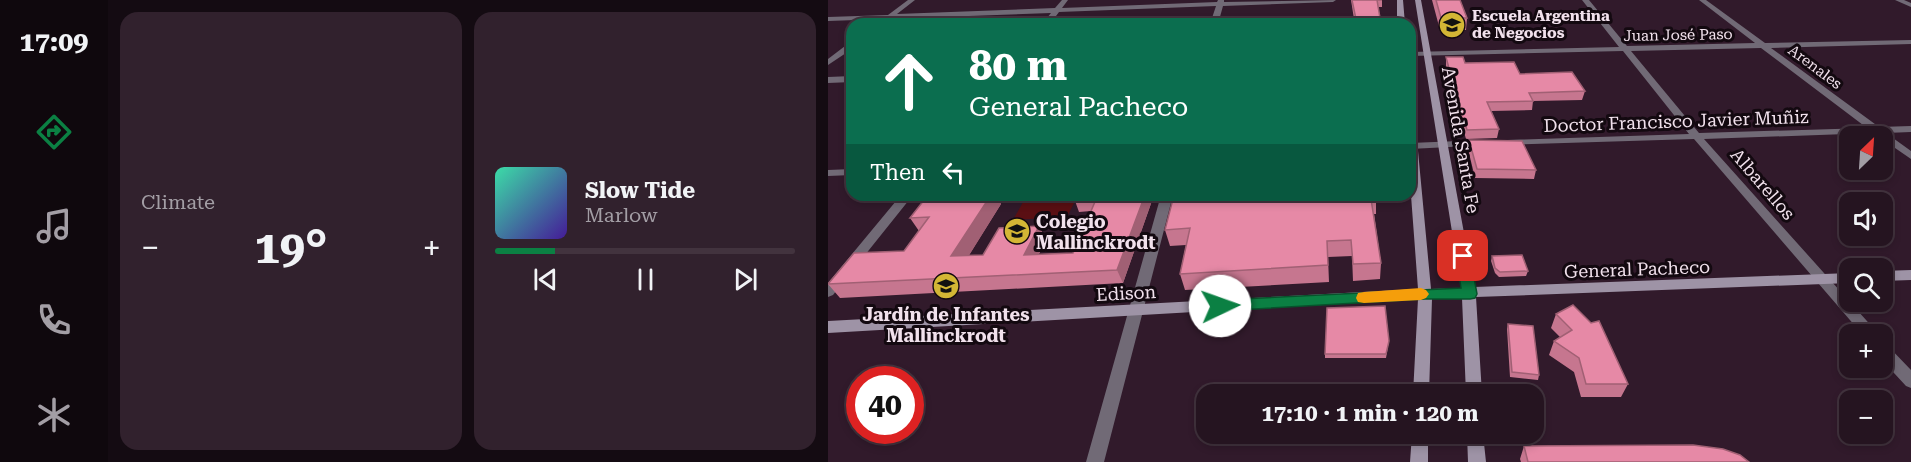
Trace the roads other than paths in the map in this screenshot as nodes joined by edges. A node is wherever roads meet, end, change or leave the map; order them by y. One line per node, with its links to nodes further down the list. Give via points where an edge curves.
1 (912, 0): 12 (street)
2 (1065, 0): 11 (street)
3 (1333, 0): 9 (street)
4 (1400, 0): 17 (main road)
5 (1418, 0): 24 (main road, Avenida Santa Fe)
6 (1585, 0): 21 (street, Albarellos)
7 (1702, 0): 20 (street, Arenales)
8 (1898, 0): 10 (street)
9 (1220, 2): 11 (street); 16 (street)
10 (1911, 5)
11 (1056, 11): 12 (street); 15 (street)
12 (889, 17): 14 (street)
13 (846, 18): 18 (street)
14 (858, 18)
15 (1051, 18)
16 (1216, 18)
17 (1401, 18)
18 (828, 19)
19 (1910, 43): 20 (street, Juan José Paso)
20 (1766, 47): 21 (street, Juan José Paso); 28 (street, Arenales)
21 (1624, 48): 24 (street, Juan José Paso); 32 (street, Albarellos)
22 (846, 50): 25 (street)
23 (1416, 54): 24 (street, Juan José Paso)
24 (1426, 54): 34 (main road, Avenida Santa Fe)
25 (828, 63)
26 (846, 79): 27 (street)
27 (828, 80)
28 (1871, 126)
29 (1911, 129): 30 (street, Doctor Francisco Javier Muñiz)
30 (1893, 130)
31 (1839, 132): 32 (street, Doctor Francisco Javier Muñiz)
32 (1696, 137): 34 (street, Doctor Francisco Javier Muñiz); 45 (street, Albarellos)
33 (1893, 142): 36 (street, Arenales)
34 (1443, 144): 35 (street, Doctor Francisco Javier Muñiz); 48 (main road, Avenida Santa Fe)
35 (1416, 146)
36 (1911, 156)
37 (846, 172): 38 (street)
38 (828, 173)
39 (1416, 192): 47 (main road)
40 (902, 201): 46 (street)
41 (1165, 201): 49 (street)
42 (1911, 275): 43 (main road)
43 (1893, 276)
44 (1839, 278): 45 (main road, General Pacheco)
45 (1821, 279): 48 (main road, General Pacheco); 50 (street, Albarellos)
46 (828, 292)
47 (1425, 294): 48 (main road, General Pacheco); 49 (main road, Edison); 54 (main road)
48 (1470, 294): 55 (main road, Avenida Santa Fe)
49 (1136, 310): 51 (main road, Edison); 58 (street)
50 (1861, 324)
51 (828, 327)
52 (1893, 361): 53 (street)
53 (1911, 381)
54 (1421, 384)
55 (1474, 384)
56 (1420, 444): 59 (main road)
57 (1476, 444): 60 (main road)
58 (1095, 462)
59 (1419, 462)
60 (1477, 462)

